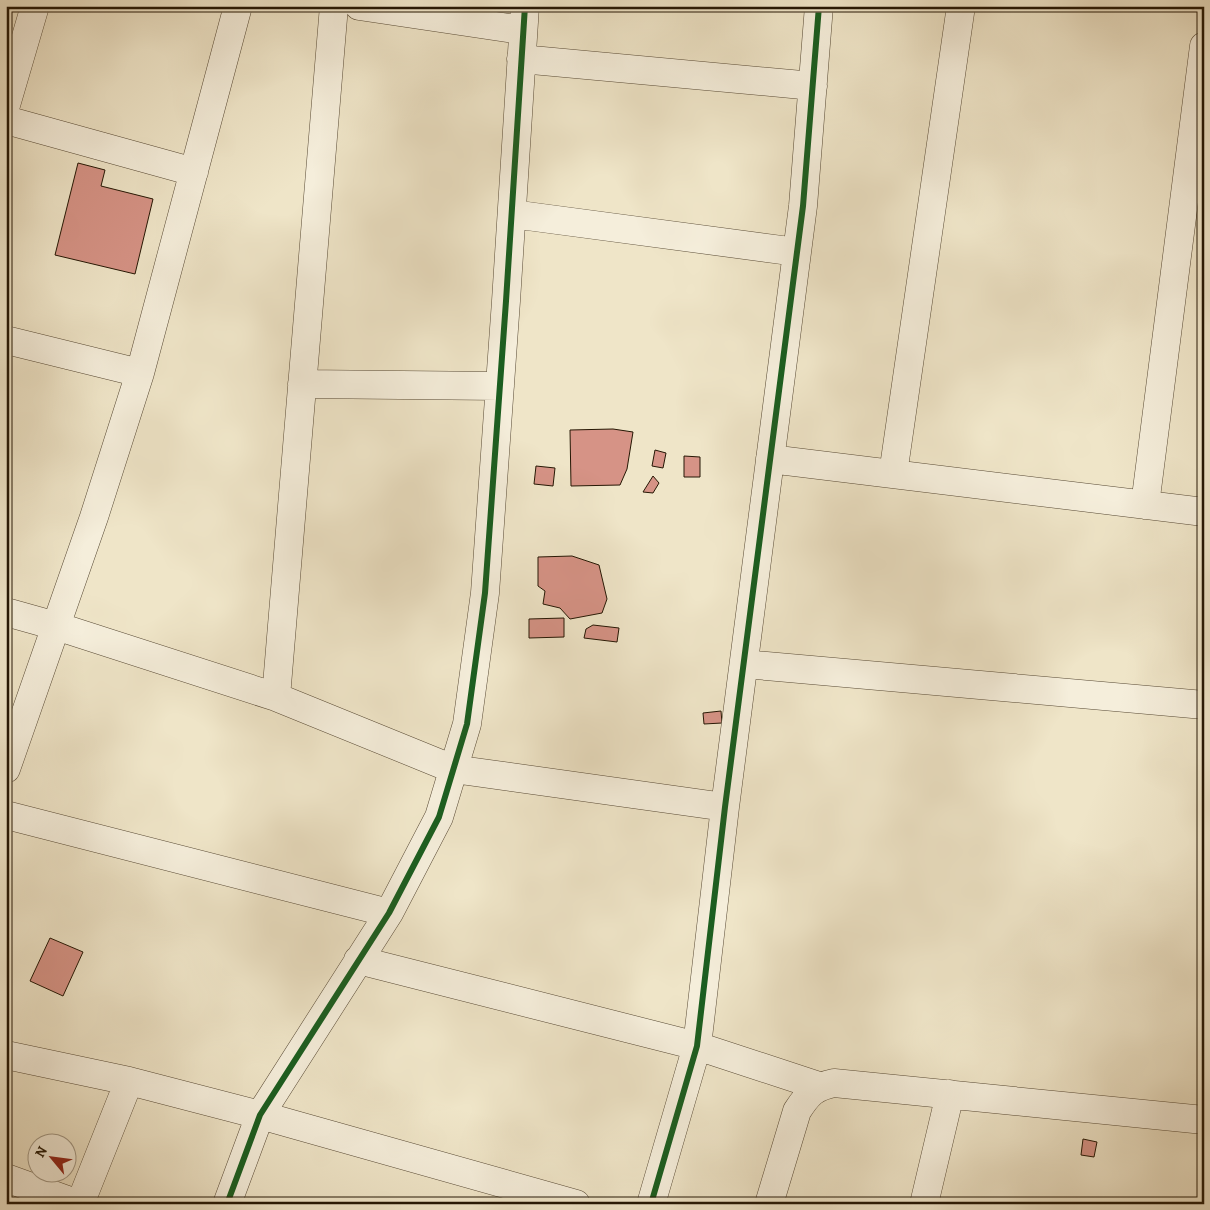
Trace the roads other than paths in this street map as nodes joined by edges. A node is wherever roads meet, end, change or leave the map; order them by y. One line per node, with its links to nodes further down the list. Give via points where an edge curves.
1 (36, 6): 11 (street)
2 (238, 6): 13 (street)
3 (334, 6): 18 (street)
4 (359, 6): 7 (street)
5 (819, 6): 10 (street)
6 (961, 6): 21 (street)
7 (524, 18): 9 (street)
8 (1204, 46): 22 (street)
9 (521, 59): 10 (street); 14 (street)
10 (813, 86): 15 (street)
11 (6, 105)
12 (6, 120): 13 (street)
13 (194, 172): 17 (street)
14 (512, 214): 15 (street); 19 (street)
15 (797, 252): 20 (street)
16 (6, 340): 17 (street)
17 (140, 373): 25 (street)
18 (302, 384): 19 (street); 27 (street)
19 (500, 386): 30 (street, via 485,593 467,724)
20 (770, 459): 21 (street); 26 (street)
21 (893, 474): 22 (street)
22 (1145, 505): 23 (street)
23 (1204, 512)
24 (6, 612): 25 (street)
25 (56, 626): 27 (street); 29 (street)
26 (744, 664): 28 (street); 31 (street)
27 (276, 697): 30 (street)
28 (1204, 705)
29 (6, 769)
30 (454, 769): 31 (street); 33 (street, via 439,817)
31 (725, 807): 35 (street)
32 (6, 815): 33 (street)
33 (389, 913): 34 (street)
34 (358, 960): 35 (street); 40 (street)
35 (697, 1046): 38 (street); 46 (street)
36 (6, 1055): 37 (street)
37 (129, 1081): 40 (street); 43 (street)
38 (819, 1086): 39 (street, via 834,1083); 47 (street, via 806,1097 798,1110)
39 (950, 1094): 41 (street); 48 (street)
40 (260, 1115): 44 (street); 45 (street)
41 (1204, 1120)
42 (6, 1178): 43 (street)
43 (79, 1204)
44 (227, 1204)
45 (576, 1204)
46 (651, 1204)
47 (769, 1204)
48 (924, 1204)

